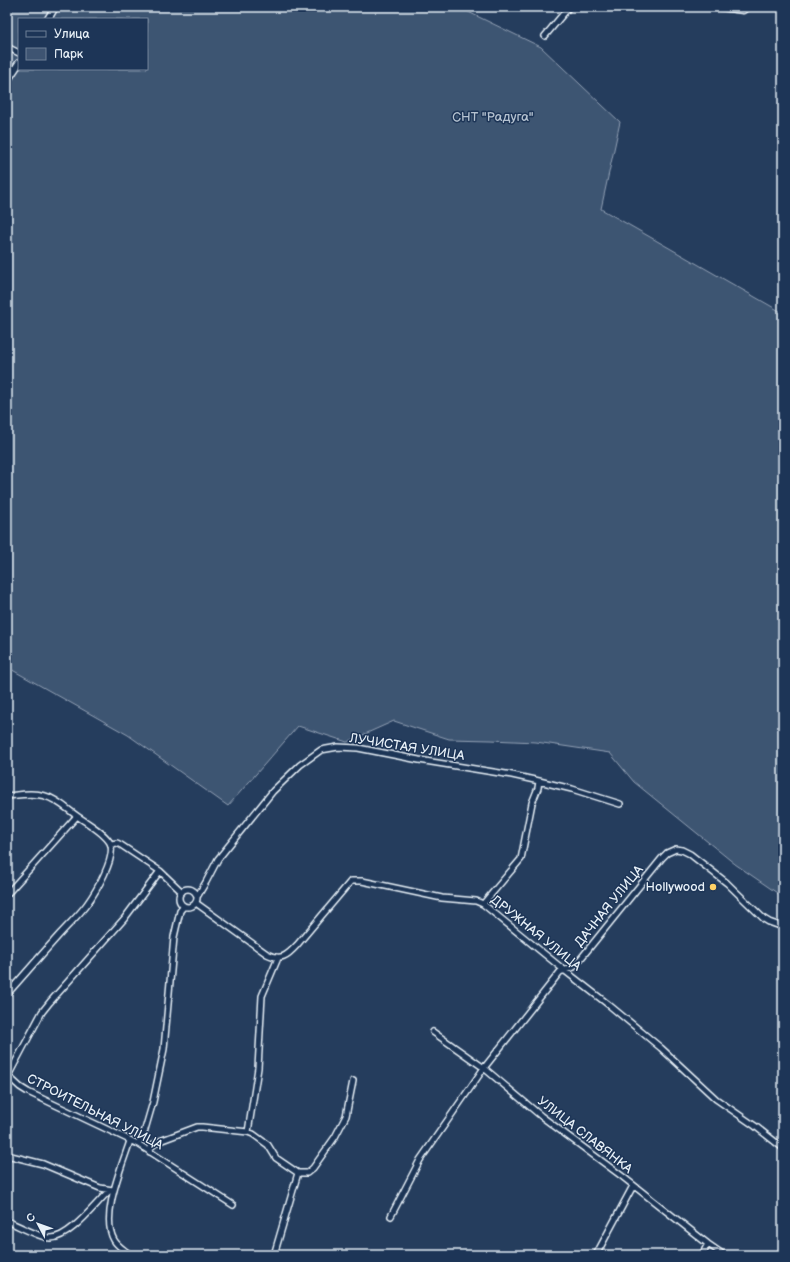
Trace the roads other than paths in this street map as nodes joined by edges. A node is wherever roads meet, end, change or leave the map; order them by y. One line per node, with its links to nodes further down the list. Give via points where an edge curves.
1 (569, 7): 6 (street)
2 (721, 7): 3 (street, via 743,10)
3 (747, 7)
4 (53, 8): 5 (street)
5 (48, 18)
6 (545, 36)
7 (7, 47): 8 (street)
8 (18, 52)
9 (18, 64): 10 (street)
10 (7, 81)
11 (539, 781): 13 (street, ЛУЧИСТАЯ УЛИЦА); 19 (street, ЛУЧИСТАЯ УЛИЦА, via 358,748 338,747 321,750 273,792 218,859); 21 (street, via 521,858)
12 (7, 796): 14 (street, via 44,796)
13 (620, 804)
14 (77, 816): 15 (street, via 102,833); 18 (street)
15 (111, 844): 16 (street, via 121,845); 26 (street, via 110,860 102,881 87,904)
16 (160, 871): 17 (street); 29 (street, via 124,919 42,1012)
17 (182, 892): 19 (street, via 192,890); 22 (street, via 180,902)
18 (7, 894)
19 (197, 897): 20 (street)
20 (196, 903): 22 (street, via 191,907); 24 (street, via 267,954)
21 (483, 904): 24 (street, ДРУЖНАЯ УЛИЦА, via 351,881 294,948); 25 (street, ДРУЖНАЯ УЛИЦА)
22 (184, 906): 33 (street, via 180,911 174,937 164,1049 153,1102 144,1134)
23 (783, 927): 25 (street, ДАЧНАЯ УЛИЦА, via 764,920 727,883 690,854 676,849 662,858 574,967)
24 (278, 958): 31 (street, via 262,996 258,1068)
25 (564, 970): 28 (street, ДАЧНАЯ УЛИЦА); 34 (street, ДРУЖНАЯ УЛИЦА, via 661,1048 716,1099)
26 (7, 994)
27 (433, 1032): 28 (street, УЛИЦА СЛАВЯНКА)
28 (484, 1068): 38 (street, УЛИЦА СЛАВЯНКА); 41 (street, ДАЧНАЯ УЛИЦА, via 420,1160)
29 (7, 1077): 32 (street, СТРОИТЕЛЬНАЯ УЛИЦА, via 28,1092)
30 (353, 1081): 37 (street, via 346,1116 335,1137 308,1173)
31 (248, 1132): 35 (street, via 197,1127 157,1142 151,1147); 37 (street, via 268,1145 276,1158)
32 (130, 1141): 33 (street, СТРОИТЕЛЬНАЯ УЛИЦА); 39 (street)
33 (138, 1144): 35 (street, СТРОИТЕЛЬНАЯ УЛИЦА)
34 (783, 1148)
35 (150, 1152): 40 (street, СТРОИТЕЛЬНАЯ УЛИЦА)
36 (7, 1155): 39 (street, via 44,1164 100,1188)
37 (298, 1173): 45 (street)
38 (633, 1186): 43 (street, УЛИЦА СЛАВЯНКА); 46 (street)
39 (114, 1190): 42 (street, via 109,1191 66,1233 58,1237 48,1238); 44 (street, via 110,1230 118,1245)
40 (233, 1205)
41 (392, 1216)
42 (7, 1221)
43 (708, 1244): 47 (street); 48 (street, УЛИЦА СЛАВЯНКА)
44 (130, 1255)
45 (274, 1255)
46 (596, 1255)
47 (702, 1255)
48 (724, 1255)

